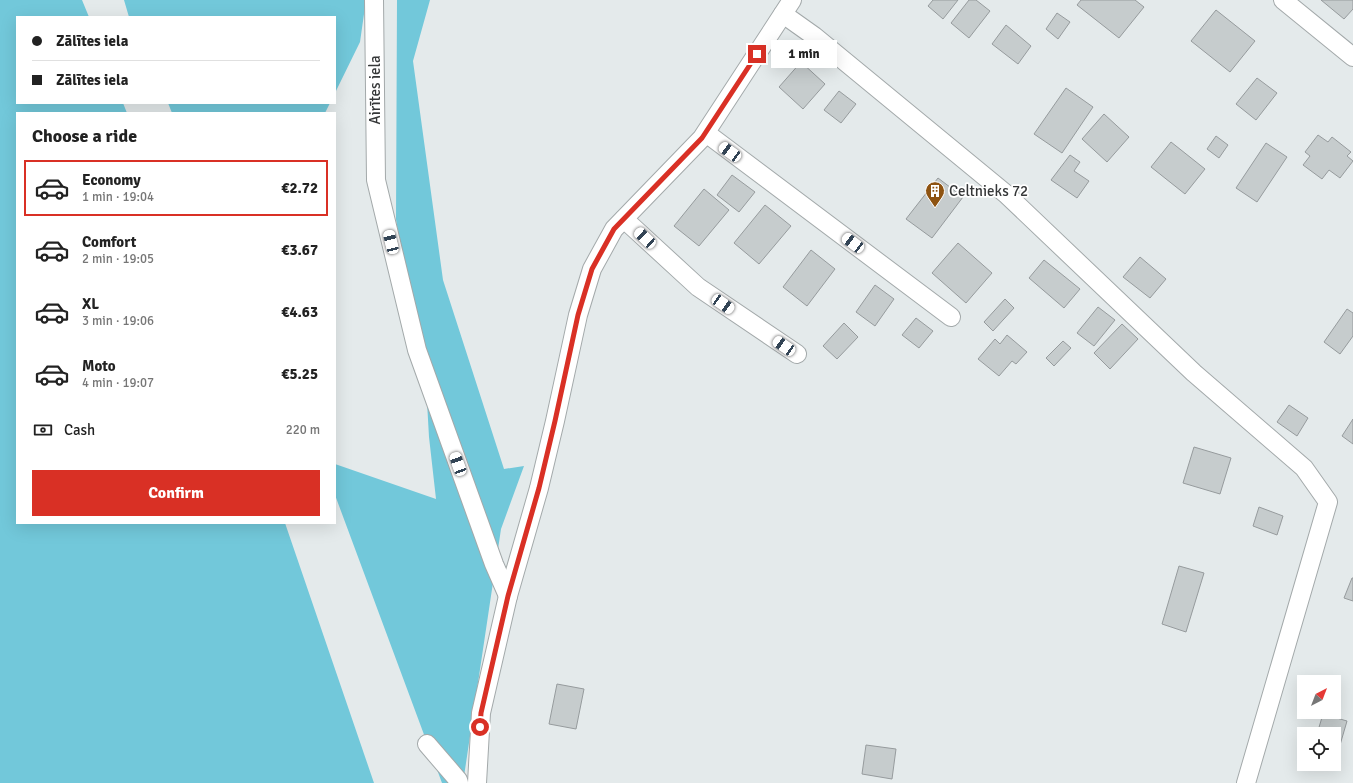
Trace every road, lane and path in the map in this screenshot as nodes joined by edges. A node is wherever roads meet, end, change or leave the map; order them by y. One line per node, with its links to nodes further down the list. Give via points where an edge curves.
1 (374, 0): 9 (street, Airītes iela, via 376,180 417,350 494,564)
2 (1283, 0): 4 (street)
3 (788, 7): 5 (street); 13 (street, via 814,36 1006,194 1194,374 1304,468 1328,502)
4 (1353, 57)
5 (706, 133): 6 (street); 7 (street)
6 (624, 218): 8 (street, via 698,287); 9 (street, via 614,229 592,269 578,315 539,488)
7 (950, 317)
8 (797, 354)
9 (508, 596): 12 (street, via 481,713)
10 (426, 744): 11 (street)
11 (459, 783)
12 (476, 783)
13 (1246, 783)

